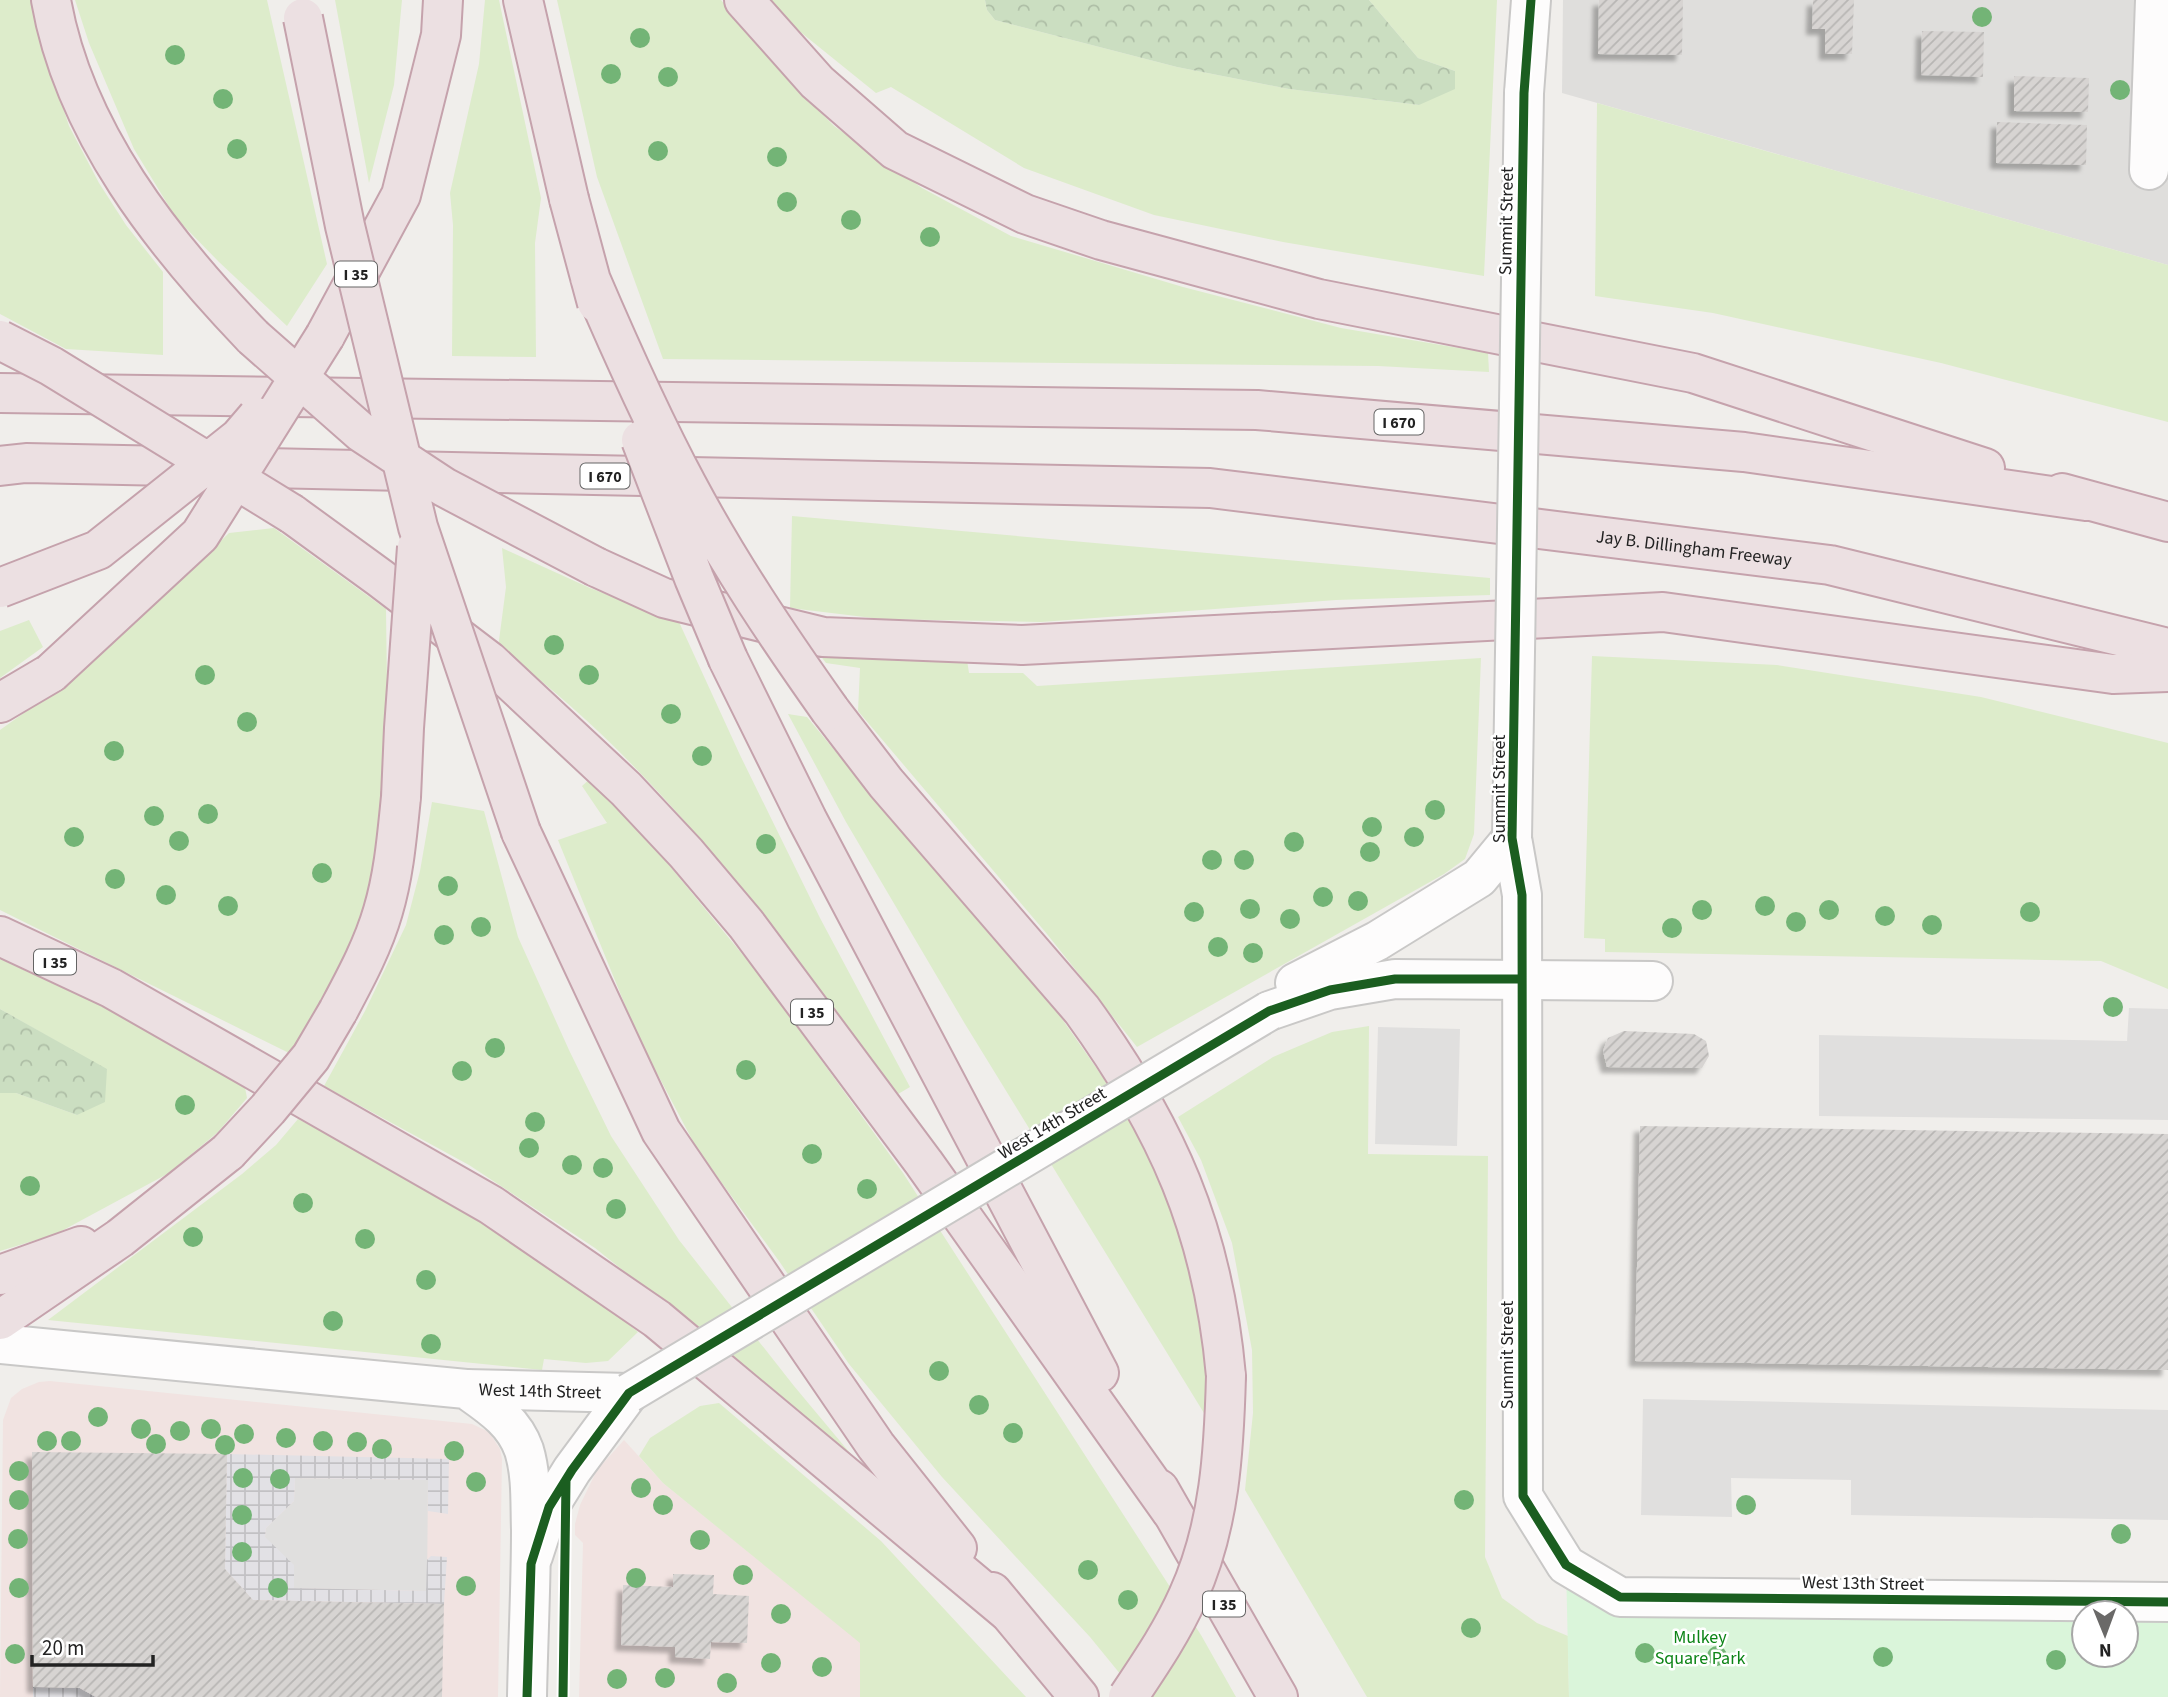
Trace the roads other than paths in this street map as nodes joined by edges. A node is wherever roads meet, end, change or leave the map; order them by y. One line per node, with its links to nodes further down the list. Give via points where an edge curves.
1 (51, 0): 19 (highway, bridge, via 72,74 98,135 128,186 174,249 253,338 362,433 444,487 596,568 664,598 823,636 1022,645 1662,612 2113,674)
2 (443, 0): 10 (highway, bridge, via 441,35 401,195)
3 (523, 0): 9 (highway, I 35, bridge)
4 (744, 0): 14 (highway, via 817,82 895,150 1025,214 1101,240 1319,299 1693,373)
5 (1531, 0): 21 (street, Summit Street, bridge, via 1524,93)
6 (2155, 0): 8 (street)
7 (302, 9): 16 (highway, I 35, bridge, via 345,226)
8 (2150, 170)
9 (590, 278): 32 (highway, I 35, bridge, via 637,429 729,659 807,819); 39 (highway, bridge, via 688,487 764,615 886,783 1082,1010 1148,1111 1183,1182 1218,1307 1226,1376 1220,1482 1190,1593)
10 (325, 335): 17 (highway, bridge, via 239,438 98,550); 20 (highway, bridge, via 200,536 51,673)
11 (0, 340): 32 (highway, I 35, bridge, via 51,366 292,514 489,661 626,789 746,924 916,1152)
12 (0, 393): 14 (highway, I 670, via 1257,410 1744,452)
13 (0, 466): 18 (highway, Jay B. Dillingham Freeway / I 670, via 1210,488 1830,565)
14 (2086, 501): 15 (highway, I 670)
15 (2168, 522)
16 (418, 527): 26 (highway, bridge, via 395,860 383,912 362,964 311,1057 268,1109 228,1152); 36 (highway, I 35, bridge, via 521,832 661,1131 876,1446)
17 (0, 588)
18 (2168, 648)
19 (2168, 672)
20 (0, 703)
21 (1512, 838): 23 (street, Summit Street, via 1522,895); 25 (street, West 14th Street, via 1479,878 1377,941 1295,984)
22 (0, 936): 36 (highway, I 35, via 111,988 491,1205 657,1319)
23 (1522, 979): 24 (street, West 14th Street); 25 (street, West 14th Street, via 1395,979 1330,990); 34 (street, Summit Street, via 1523,1496)
24 (1653, 981)
25 (1269, 1012): 31 (street, West 14th Street, bridge)
26 (120, 1238): 27 (highway, via 90,1242); 28 (highway)
27 (0, 1275)
28 (0, 1320)
29 (0, 1344): 30 (street, West 14th Street)
30 (466, 1389): 31 (street, West 14th Street); 33 (street, via 503,1416 523,1450 530,1488)
31 (629, 1393): 33 (street, via 550,1507)
32 (1171, 1511): 40 (highway, I 35)
33 (531, 1564): 37 (street)
34 (1566, 1565): 35 (street, West 13th Street, via 1620,1597)
35 (2168, 1602)
36 (1007, 1611): 38 (highway, I 35)
37 (527, 1697)
38 (1079, 1697)
39 (1128, 1697)
40 (1278, 1697)

